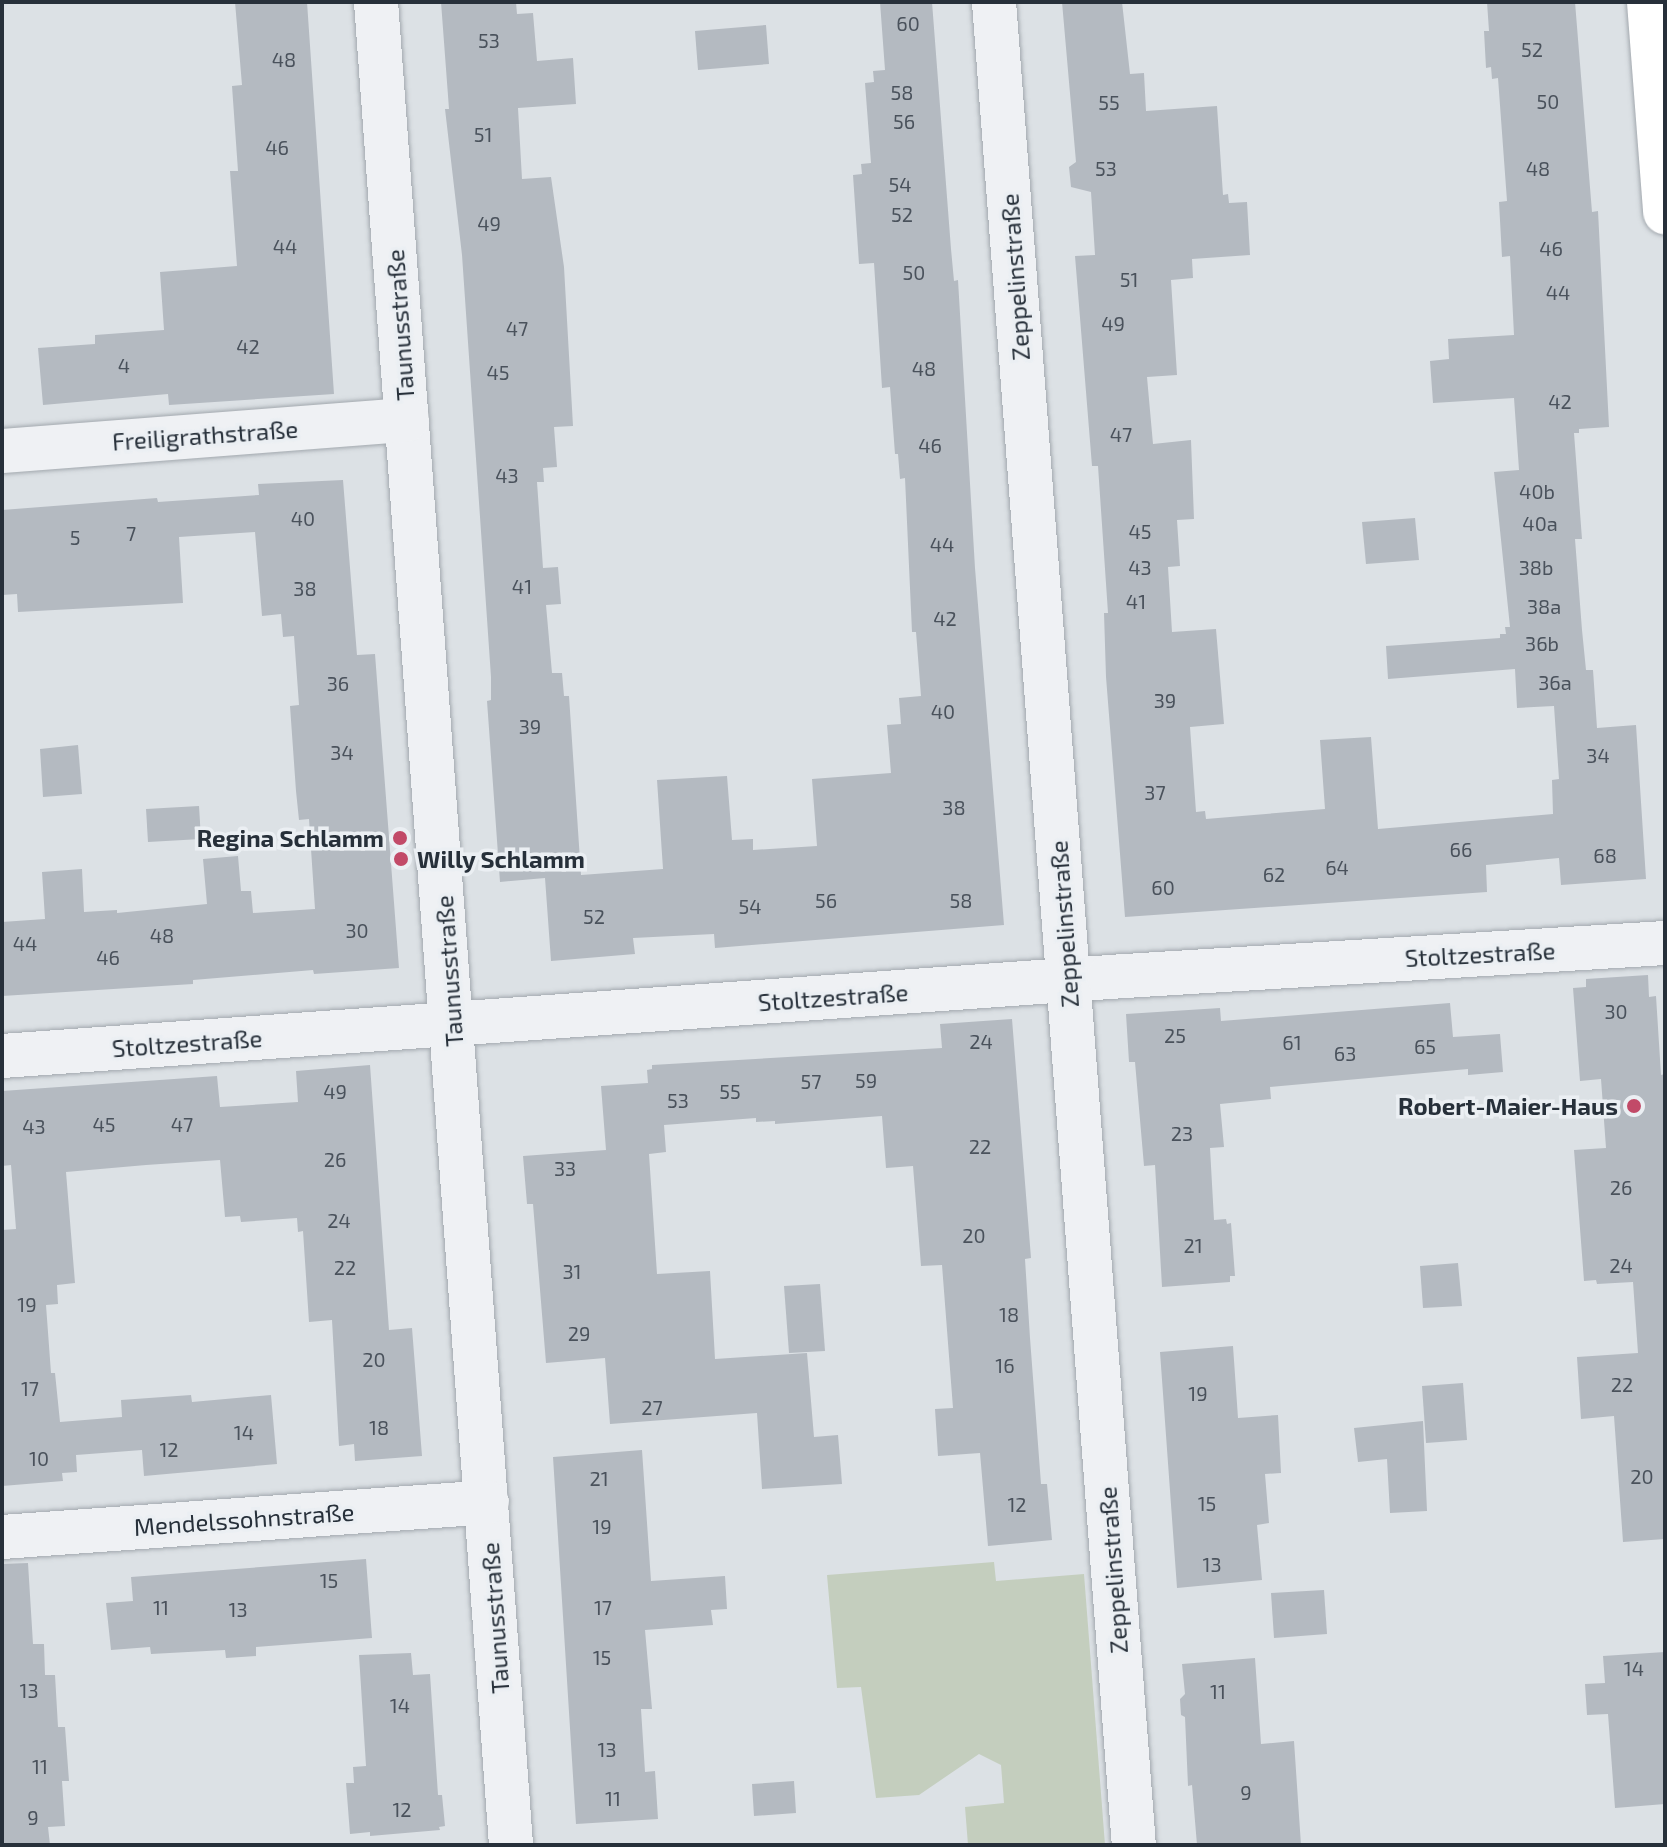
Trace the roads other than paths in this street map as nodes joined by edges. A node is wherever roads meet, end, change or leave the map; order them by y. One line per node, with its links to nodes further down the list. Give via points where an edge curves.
1 (376, 2): 5 (street, Taunusstraße)
2 (994, 2): 8 (street, Zeppelinstraße)
3 (1649, 2): 4 (street)
4 (1665, 212)
5 (407, 420): 6 (street, Freiligrathstraße); 9 (street, Taunusstraße)
6 (2, 451)
7 (1665, 943): 8 (street, Stoltzestraße)
8 (1069, 980): 9 (street, Stoltzestraße); 14 (street, Zeppelinstraße)
9 (453, 1024): 10 (street, Stoltzestraße); 11 (street, Taunusstraße)
10 (2, 1056)
11 (487, 1502): 12 (street, Mendelssohnstraße); 13 (street, Taunusstraße)
12 (2, 1537)
13 (511, 1845)
14 (1134, 1845)

